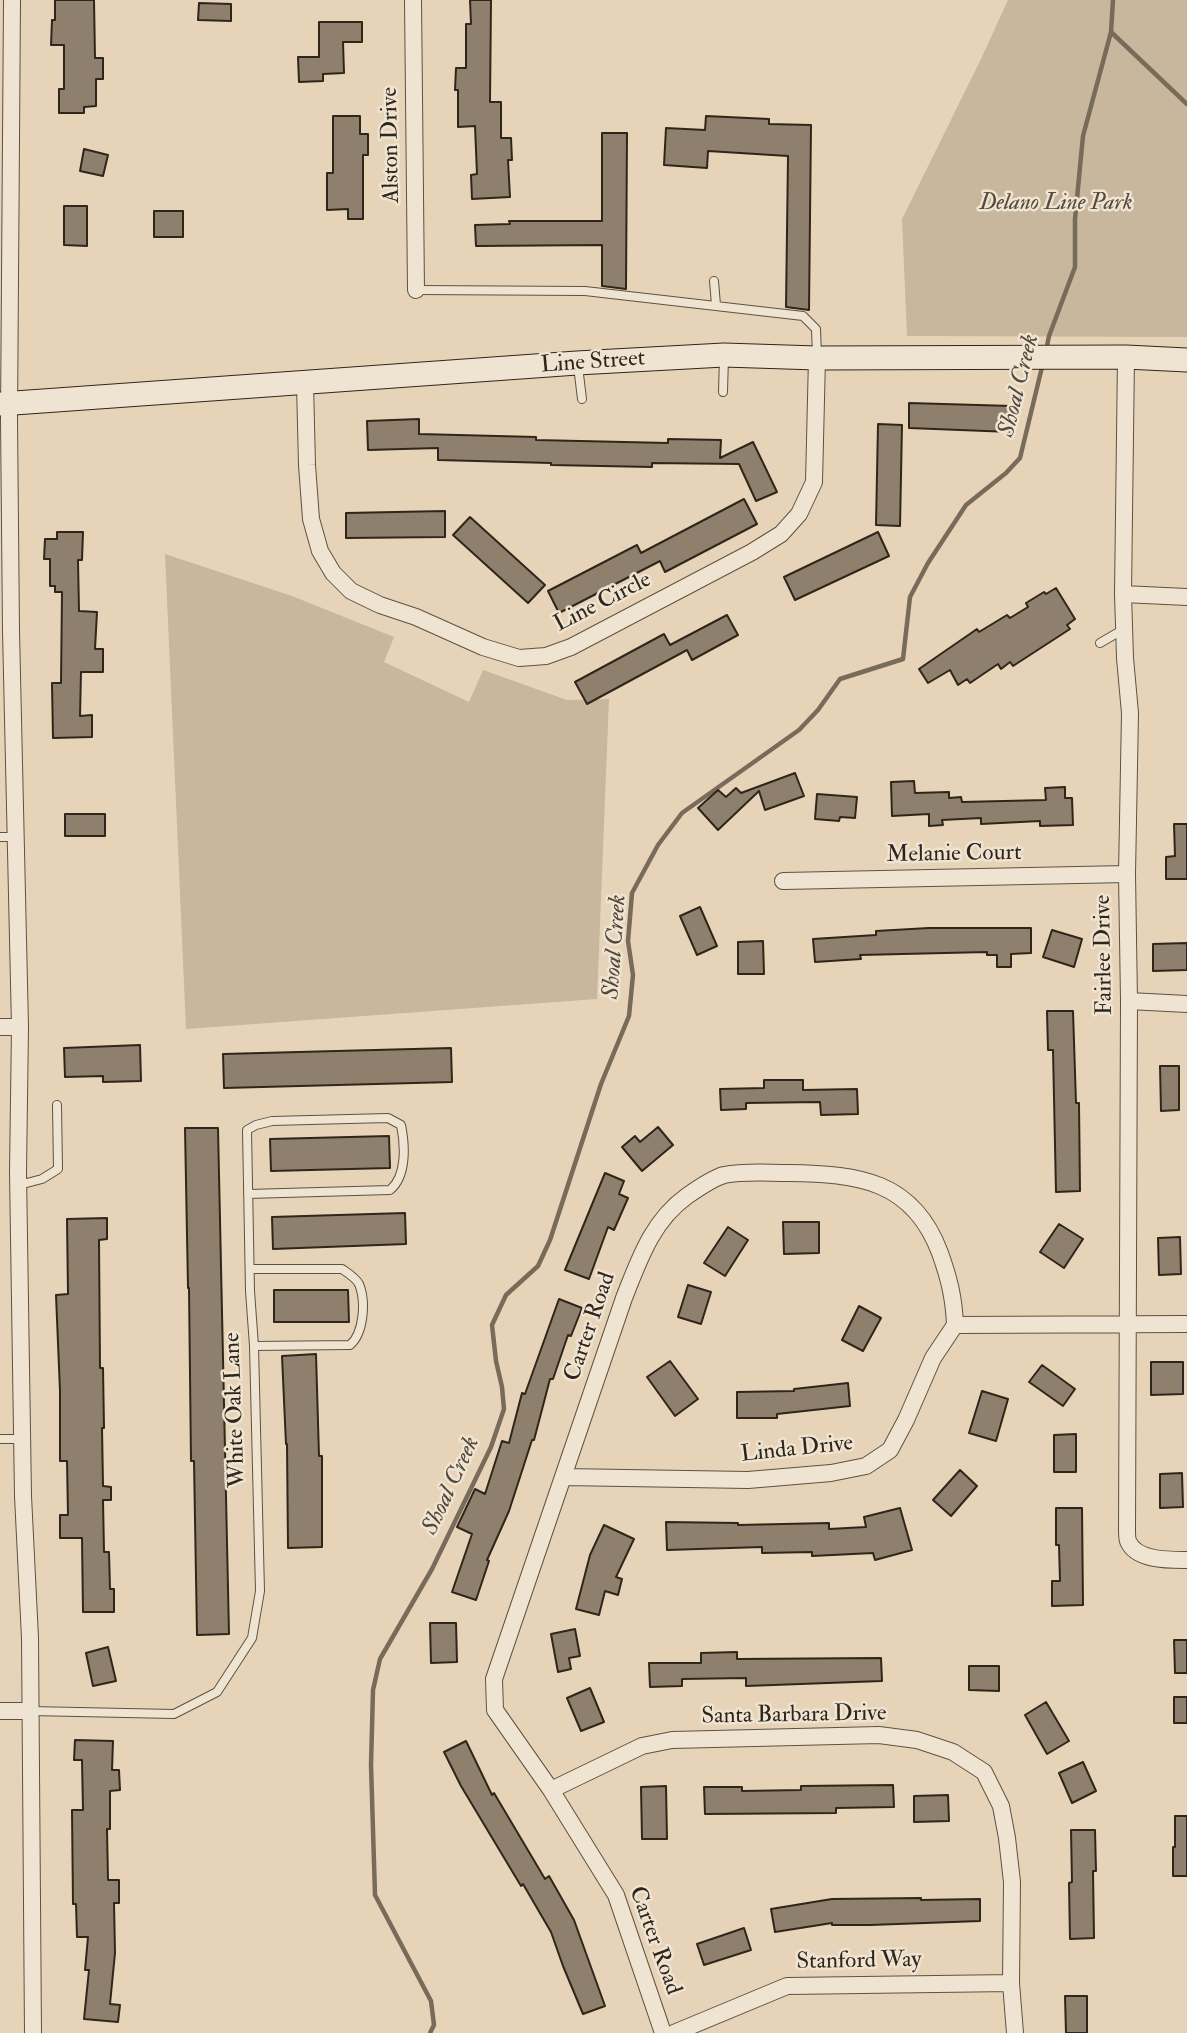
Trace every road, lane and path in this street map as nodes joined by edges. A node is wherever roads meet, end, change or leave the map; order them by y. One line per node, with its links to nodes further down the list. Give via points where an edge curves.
1 (12, 0): 14 (street)
2 (413, 0): 4 (street, Alston Drive)
3 (714, 281): 5 (lane)
4 (416, 290): 5 (lane, via 585,290)
5 (716, 305): 8 (lane, via 803,316 816,329)
6 (724, 355): 8 (street, Line Street); 10 (street, Line Street); 12 (lane)
7 (1126, 357): 8 (street, Line Street); 9 (street, Line Street); 16 (street, Fairlee Drive)
8 (817, 358): 11 (street, Line Circle, via 814,482 799,514 781,534 571,647 546,656 519,658 380,605 351,591 333,573 320,551 311,519)
9 (1187, 359)
10 (578, 363): 11 (street, Line Street); 13 (lane)
11 (305, 384): 14 (street, Line Street)
12 (723, 392)
13 (582, 399)
14 (4, 404): 15 (street)
15 (5, 535): 20 (street)
16 (1123, 594): 17 (street); 18 (street, Fairlee Drive)
17 (1187, 597)
18 (1124, 629): 19 (lane); 22 (street, Fairlee Drive, via 1130,713)
19 (1100, 643)
20 (6, 673): 21 (street)
21 (8, 837): 27 (street)
22 (1127, 874): 23 (street, Melanie Court); 24 (street, Fairlee Drive)
23 (783, 881)
24 (1129, 1001): 25 (street); 32 (street, Fairlee Drive)
25 (1187, 1004)
26 (0, 1027): 27 (street)
27 (20, 1027): 29 (street)
28 (57, 1105): 29 (lane, via 58,1169)
29 (19, 1185): 37 (street)
30 (248, 1195): 30 (lane, White Oak Lane, via 390,1190 402,1170 401,1125 388,1118 256,1125 247,1130); 31 (lane, White Oak Lane)
31 (250, 1269): 35 (lane, White Oak Lane); 35 (lane, via 342,1269 359,1283 363,1302 356,1340 350,1345)
32 (1127, 1324): 33 (street); 34 (street); 39 (street, Fairlee Drive, via 1128,1542 1146,1555)
33 (1187, 1324)
34 (955, 1325): 38 (street, Linda Drive, via 933,1358 890,1450 866,1466 831,1474 748,1480); 38 (street, Carter Road, via 948,1274 933,1234 912,1205 889,1189 823,1174 722,1175 687,1195 667,1213 647,1242)
35 (254, 1346): 41 (lane, White Oak Lane, via 260,1591 252,1638 217,1692 174,1714)
36 (0, 1439): 37 (lane)
37 (22, 1439): 41 (street)
38 (564, 1477): 42 (street, Carter Road, via 494,1679 495,1710)
39 (1187, 1560)
40 (0, 1711): 41 (street)
41 (30, 1711): 45 (street)
42 (551, 1790): 43 (street, Santa Barbara Drive, via 642,1745 672,1740 878,1735 917,1740 953,1752 984,1772 1001,1806 1012,1882); 46 (street, Carter Road, via 616,1895)
43 (1011, 1983): 44 (street, Santa Barbara Drive); 47 (street, Stanford Way, via 787,1986)
44 (1012, 2032)
45 (33, 2033)
46 (663, 2033)
47 (674, 2033)

